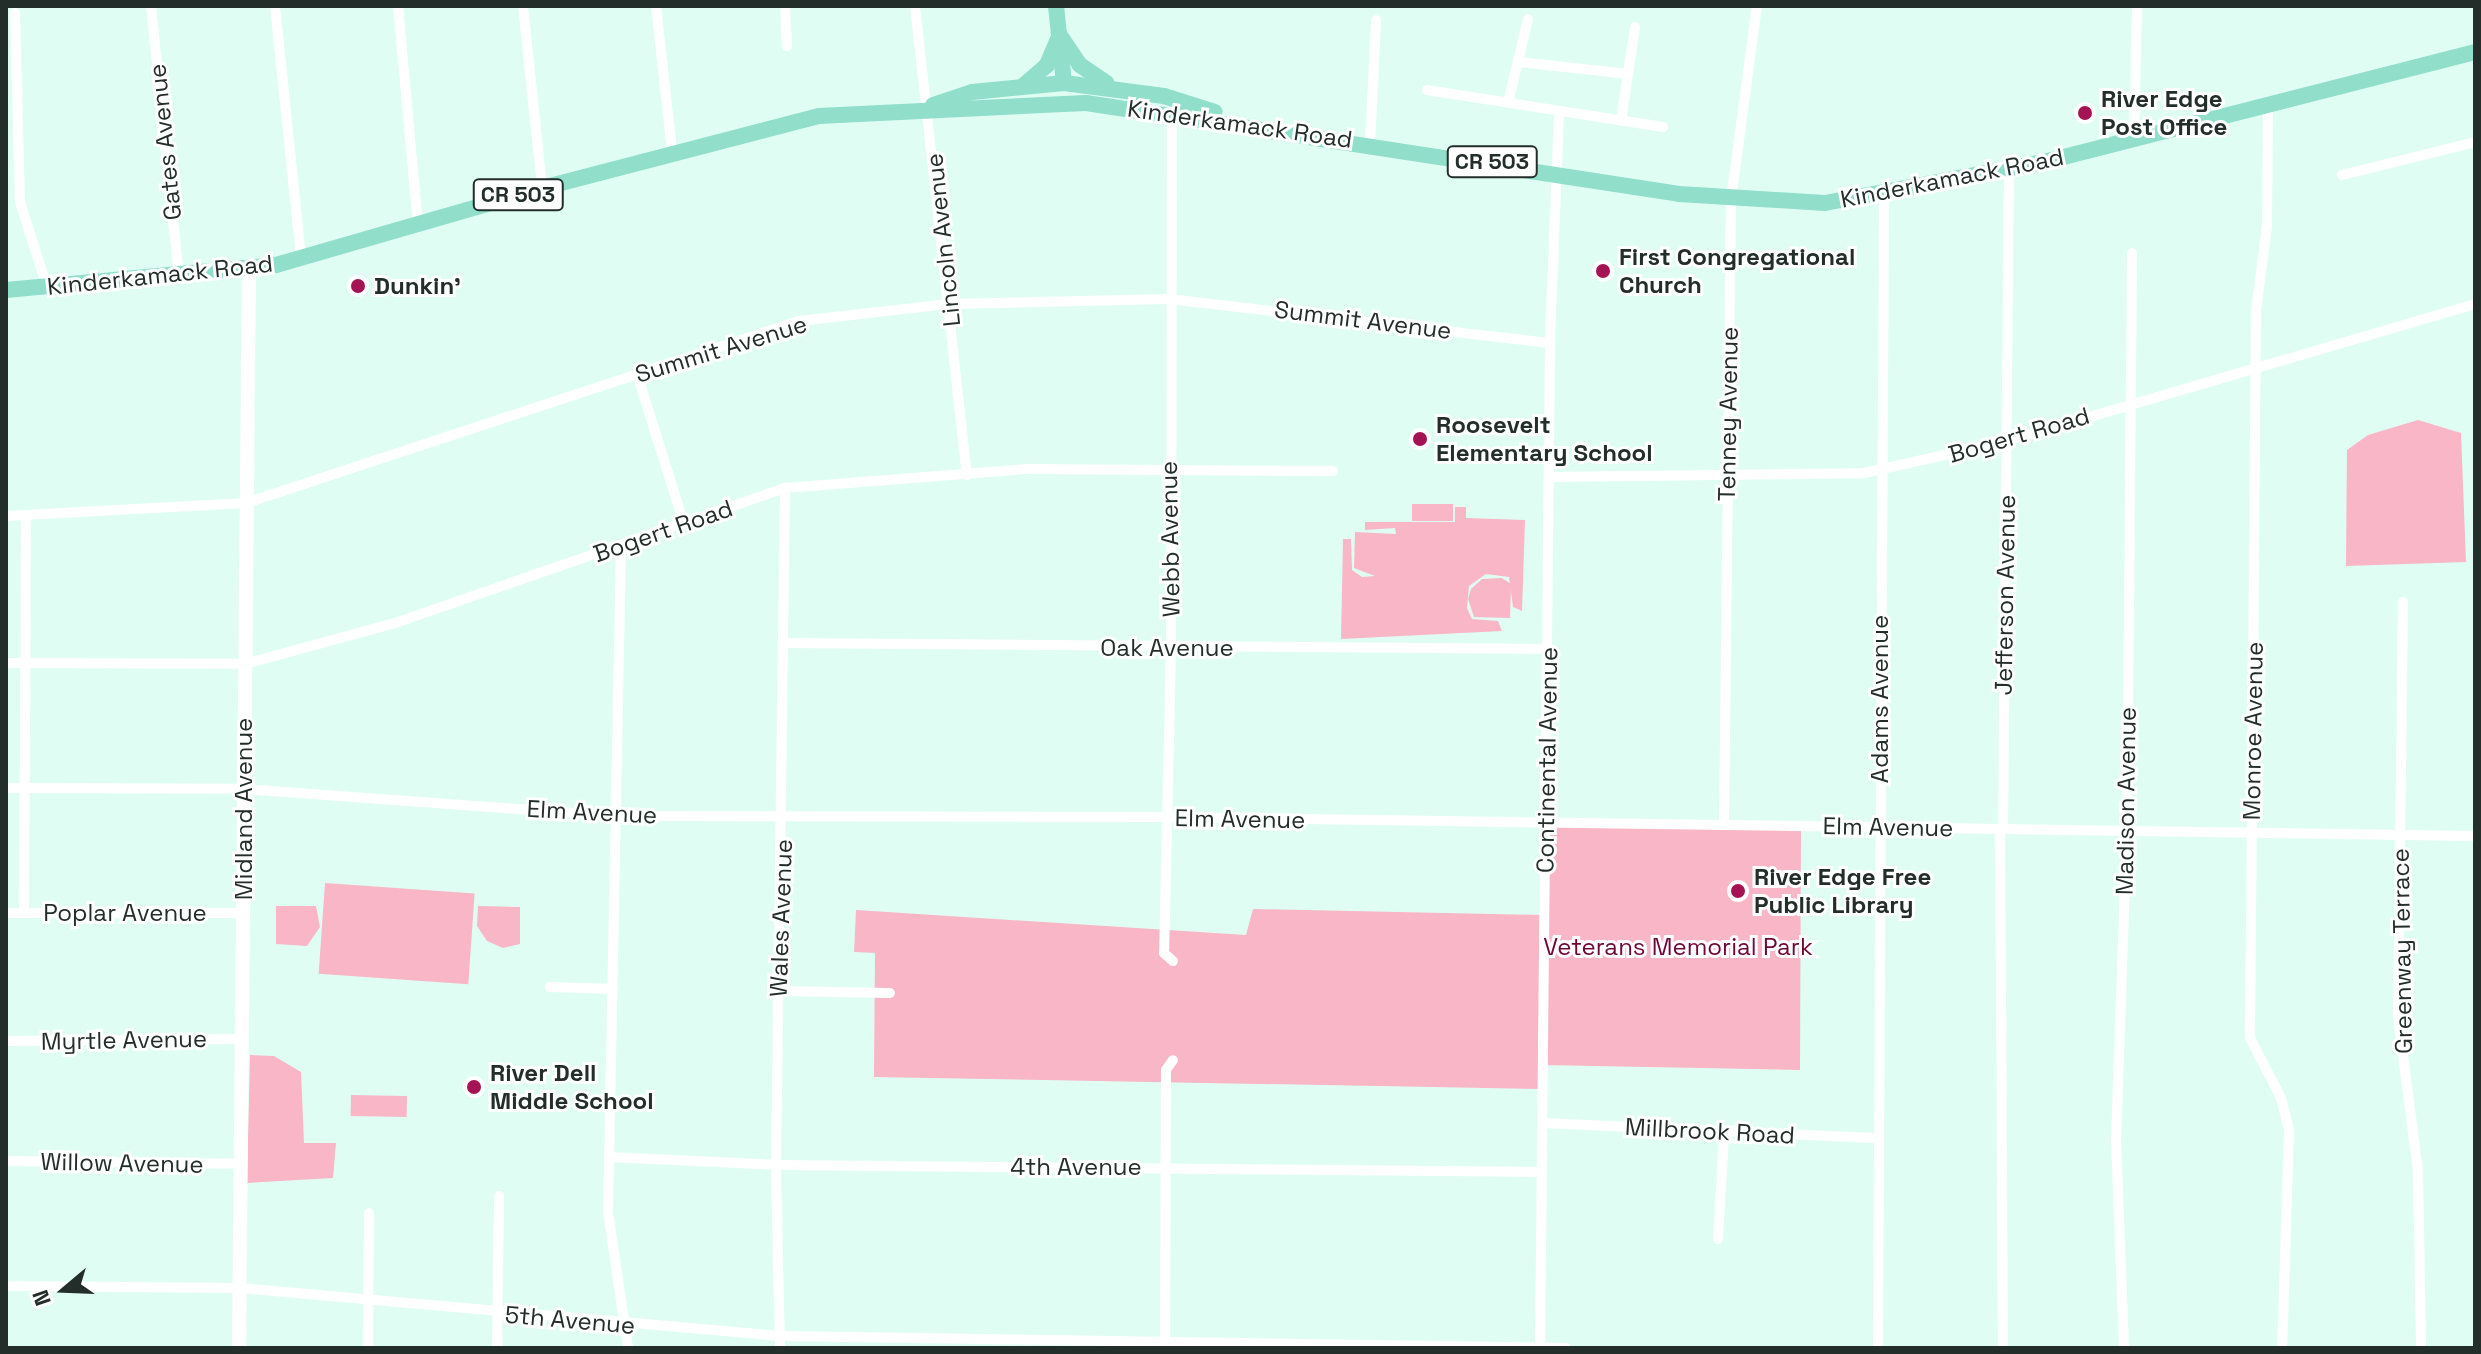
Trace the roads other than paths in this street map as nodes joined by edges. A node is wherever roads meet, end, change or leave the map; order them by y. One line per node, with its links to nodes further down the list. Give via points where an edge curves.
1 (151, 6): 47 (street, Gates Avenue)
2 (275, 6): 45 (street)
3 (398, 6): 43 (street)
4 (523, 6): 40 (street)
5 (656, 6): 36 (street)
6 (785, 6): 16 (street)
7 (915, 6): 27 (street, Lincoln Avenue)
8 (1056, 6): 15 (main road)
9 (1757, 6): 42 (street, Tenney Avenue)
10 (2137, 6): 33 (street)
11 (15, 13): 48 (street, via 20,202)
12 (1528, 19): 18 (street)
13 (1376, 20): 35 (street)
14 (1635, 27): 19 (street)
15 (1059, 34): 20 (main road); 21 (main road, via 1047,65); 22 (main road, via 1080,65)
16 (787, 46)
17 (2475, 52): 26 (main road, Kinderkamack Road / CR 503)
18 (1519, 62): 19 (street); 25 (street)
19 (1628, 74): 30 (street)
20 (1064, 83): 21 (main road); 22 (main road)
21 (1023, 86): 27 (main road, via 954,96)
22 (1116, 88): 24 (main road)
23 (1427, 90): 25 (street)
24 (1152, 95): 29 (main road); 31 (main road, via 1181,99)
25 (1508, 103): 28 (street)
26 (2268, 106): 33 (main road, Kinderkamack Road / CR 503); 54 (street, Monroe Avenue, via 2267,226 2256,311)
27 (927, 107): 29 (main road, Kinderkamack Road / CR 503, via 968,110 1086,103); 36 (main road, Kinderkamack Road / CR 503, via 819,116); 51 (street, Lincoln Avenue)
28 (1559, 111): 30 (street); 38 (street, Continental Avenue)
29 (1172, 113): 31 (main road, Kinderkamack Road / CR 503); 50 (street, Webb Avenue)
30 (1621, 121): 32 (street)
31 (1242, 123): 35 (main road, Kinderkamack Road / CR 503)
32 (1663, 127)
33 (2134, 140): 37 (main road, Kinderkamack Road / CR 503)
34 (2475, 142): 39 (street)
35 (1370, 144): 38 (main road, Kinderkamack Road / CR 503)
36 (672, 152): 40 (main road, Kinderkamack Road / CR 503)
37 (2009, 170): 41 (main road, Kinderkamack Road / CR 503); 57 (street, Jefferson Avenue)
38 (1553, 171): 42 (main road, Kinderkamack Road / CR 503); 53 (street, Continental Avenue)
39 (2342, 175)
40 (542, 188): 43 (main road, Kinderkamack Road / CR 503)
41 (1884, 193): 42 (main road, Kinderkamack Road / CR 503, via 1825,203); 58 (street, Adams Avenue)
42 (1731, 200): 63 (street, Tenney Avenue)
43 (418, 224): 45 (main road, Kinderkamack Road / CR 503)
44 (2132, 253): 56 (street, Madison Avenue)
45 (301, 258): 46 (main road, Kinderkamack Road / CR 503)
46 (249, 271): 47 (main road, Kinderkamack Road / CR 503); 65 (street, Midland Avenue)
47 (179, 277): 48 (main road, Kinderkamack Road / CR 503)
48 (47, 287): 49 (main road, Kinderkamack Road / CR 503)
49 (6, 290)
50 (1169, 299): 51 (street, Summit Avenue); 53 (street, Summit Avenue); 59 (street, Webb Avenue)
51 (949, 304): 55 (street, Summit Avenue, via 799,321); 61 (street, Lincoln Avenue)
52 (2475, 304): 54 (street, Bogert Road)
53 (1550, 343): 62 (street, Continental Avenue)
54 (2256, 371): 56 (street, Bogert Road); 88 (street, Monroe Avenue)
55 (637, 374): 65 (street, Summit Avenue); 68 (street)
56 (2133, 403): 57 (street, Bogert Road); 87 (street, Madison Avenue)
57 (2007, 441): 58 (street, Bogert Road); 86 (street, Jefferson Avenue)
58 (1882, 469): 63 (street, Bogert Road); 85 (street, Adams Avenue)
59 (1169, 470): 60 (street, Bogert Road); 61 (street, Bogert Road); 72 (street, Webb Avenue)
60 (1333, 471)
61 (967, 475): 64 (street, Bogert Road)
62 (1550, 477): 63 (street, Bogert Road); 73 (street, Continental Avenue)
63 (1728, 479): 84 (street, Tenney Avenue)
64 (785, 488): 68 (street, Bogert Road); 71 (street, Wales Avenue)
65 (246, 503): 66 (street, Summit Avenue); 76 (street, Midland Avenue)
66 (26, 515): 67 (street, Summit Avenue); 75 (street)
67 (6, 516)
68 (684, 524): 69 (street, Bogert Road)
69 (621, 546): 76 (street, Bogert Road, via 395,623); 81 (street)
70 (2403, 602): 89 (street, Greenway Terrace)
71 (786, 643): 72 (street, Oak Avenue); 80 (street, Wales Avenue)
72 (1171, 649): 73 (street, Oak Avenue); 82 (street, Webb Avenue)
73 (1548, 649): 83 (street, Continental Avenue)
74 (6, 663): 75 (street, Bogert Road)
75 (26, 663): 76 (street, Bogert Road); 77 (street)
76 (245, 664): 79 (street, Midland Avenue)
77 (26, 786): 78 (street, Elm Avenue); 79 (street, Elm Avenue); 92 (street)
78 (6, 788)
79 (245, 789): 81 (street, Elm Avenue); 93 (street, Midland Avenue)
80 (784, 815): 81 (street, Elm Avenue); 82 (street, Elm Avenue); 97 (street, Wales Avenue)
81 (614, 816): 96 (street)
82 (1169, 817): 83 (street, Elm Avenue); 94 (street, Webb Avenue, via 1164,953)
83 (1547, 824): 84 (street, Elm Avenue); 102 (street, Continental Avenue)
84 (1724, 825): 85 (street, Elm Avenue)
85 (1879, 827): 86 (street, Elm Avenue); 104 (street, Adams Avenue)
86 (2001, 829): 87 (street, Elm Avenue); 128 (street, Jefferson Avenue)
87 (2127, 830): 88 (street, Elm Avenue); 129 (street, Madison Avenue, via 2116,1141)
88 (2251, 833): 89 (street, Elm Avenue); 130 (street, Monroe Avenue, via 2250,1038 2281,1098 2289,1131)
89 (2400, 835): 90 (street, Elm Avenue); 131 (street, Greenway Terrace, via 2398,1017 2418,1172)
90 (2475, 836)
91 (6, 913): 92 (street, Poplar Avenue)
92 (24, 913): 93 (street, Poplar Avenue)
93 (244, 913): 99 (street, Midland Avenue)
94 (1173, 961)
95 (550, 987): 96 (street)
96 (613, 989): 105 (street)
97 (779, 991): 98 (street); 108 (street, Wales Avenue)
98 (890, 993)
99 (242, 1039): 100 (street, Myrtle Avenue); 107 (street, Midland Avenue)
100 (6, 1041)
101 (1173, 1060): 109 (street, via 1166,1070)
102 (1543, 1123): 103 (street, Millbrook Road); 110 (street, Continental Avenue)
103 (1724, 1135): 104 (street, Millbrook Road); 113 (street)
104 (1876, 1138): 127 (street, Adams Avenue)
105 (609, 1157): 108 (street, 4th Avenue); 118 (street, via 608,1212)
106 (6, 1161): 107 (street, Willow Avenue)
107 (239, 1164): 115 (street, Midland Avenue)
108 (776, 1165): 109 (street, 4th Avenue); 119 (street, Wales Avenue)
109 (1166, 1168): 110 (street, 4th Avenue); 120 (street)
110 (1542, 1172): 121 (street, Continental Avenue)
111 (499, 1196): 117 (street)
112 (369, 1213): 116 (street)
113 (1718, 1239)
114 (6, 1286): 115 (street, 5th Avenue)
115 (239, 1288): 116 (street, 5th Avenue); 122 (street, Midland Avenue)
116 (368, 1301): 117 (street, 5th Avenue); 123 (street)
117 (497, 1314): 118 (street, 5th Avenue); 124 (street)
118 (628, 1325): 119 (street, 5th Avenue); 125 (street)
119 (780, 1342): 120 (street, 5th Avenue)
120 (1165, 1344): 121 (street, 5th Avenue)
121 (1540, 1347): 126 (street, 5th Avenue)
122 (239, 1348)
123 (368, 1348)
124 (497, 1348)
125 (628, 1348)
126 (1566, 1348)
127 (1878, 1348)
128 (2003, 1348)
129 (2124, 1348)
130 (2282, 1348)
131 (2421, 1348)

